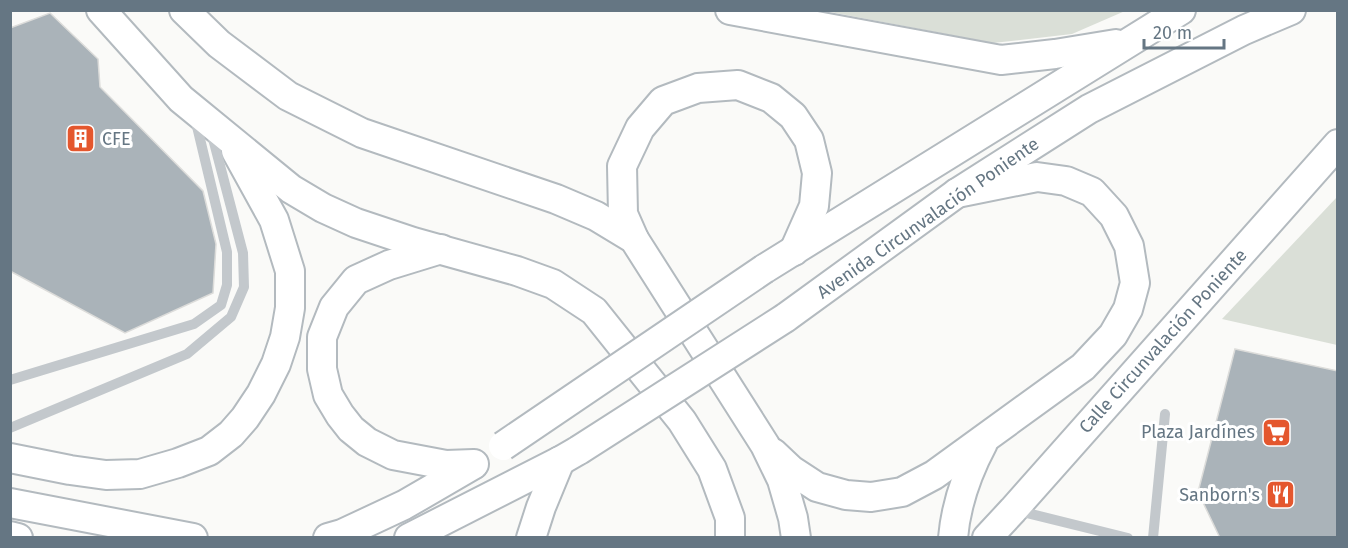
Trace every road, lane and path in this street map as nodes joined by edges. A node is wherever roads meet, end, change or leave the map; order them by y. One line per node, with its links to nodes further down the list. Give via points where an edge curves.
1 (100, 10): 7 (main road, via 181,99)
2 (184, 10): 10 (main road, via 219,44 288,96 362,133 556,199 596,216)
3 (730, 10): 6 (main road, via 1001,60)
4 (1181, 10): 6 (main road, Avenida Circunvalación Poniente)
5 (1291, 10): 9 (main road, Avenida Circunvalación Poniente, via 1089,109)
6 (1130, 41): 12 (main road, Avenida Circunvalación Poniente)
7 (210, 123): 11 (main road, via 291,189 323,208 356,223); 13 (lane, via 227,252 227,285 221,305 194,324); 15 (lane, via 243,253 244,287 231,317 187,354); 19 (main road, via 274,220 290,271 285,337 261,394 231,434 209,450 140,474 70,470)
8 (1338, 144): 22 (main road, Calle Circunvalación Poniente)
9 (957, 193): 16 (main road, via 1037,177 1066,181 1092,192 1114,216 1130,246 1135,283 1128,309 1113,335 1083,367); 18 (main road, Avenida Circunvalación Poniente, bridge, via 785,318)
10 (634, 239): 12 (main road, via 623,213 622,166 640,128 663,102 698,88 738,85 771,98 793,116 809,140 817,173 814,206); 17 (main road)
11 (441, 249): 20 (main road, via 356,280 334,307 322,337 322,369 328,395 340,415 367,442 393,455 446,465); 23 (main road, via 553,284 594,311 682,421 712,470)
12 (794, 251): 20 (main road, Avenida Circunvalación Poniente, bridge)
13 (10, 380)
14 (1166, 414): 34 (lane)
15 (10, 428)
16 (986, 438): 17 (main road, via 934,475 902,492 871,497 817,487 791,470); 31 (main road, via 962,488)
17 (765, 445): 30 (main road, via 782,480)
18 (569, 456): 28 (main road, Avenida Circunvalación Poniente); 29 (main road, via 541,507)
19 (10, 458)
20 (474, 464): 27 (main road, Avenida Circunvalación Poniente, via 404,505)
21 (10, 503): 26 (main road)
22 (1014, 510): 32 (main road, Calle Circunvalación Poniente); 33 (lane)
23 (728, 531)
24 (10, 536): 25 (main road)
25 (18, 537)
26 (193, 537)
27 (328, 537)
28 (409, 537)
29 (531, 537)
30 (796, 537)
31 (953, 537)
32 (987, 537)
33 (1128, 537)
34 (1152, 537)

